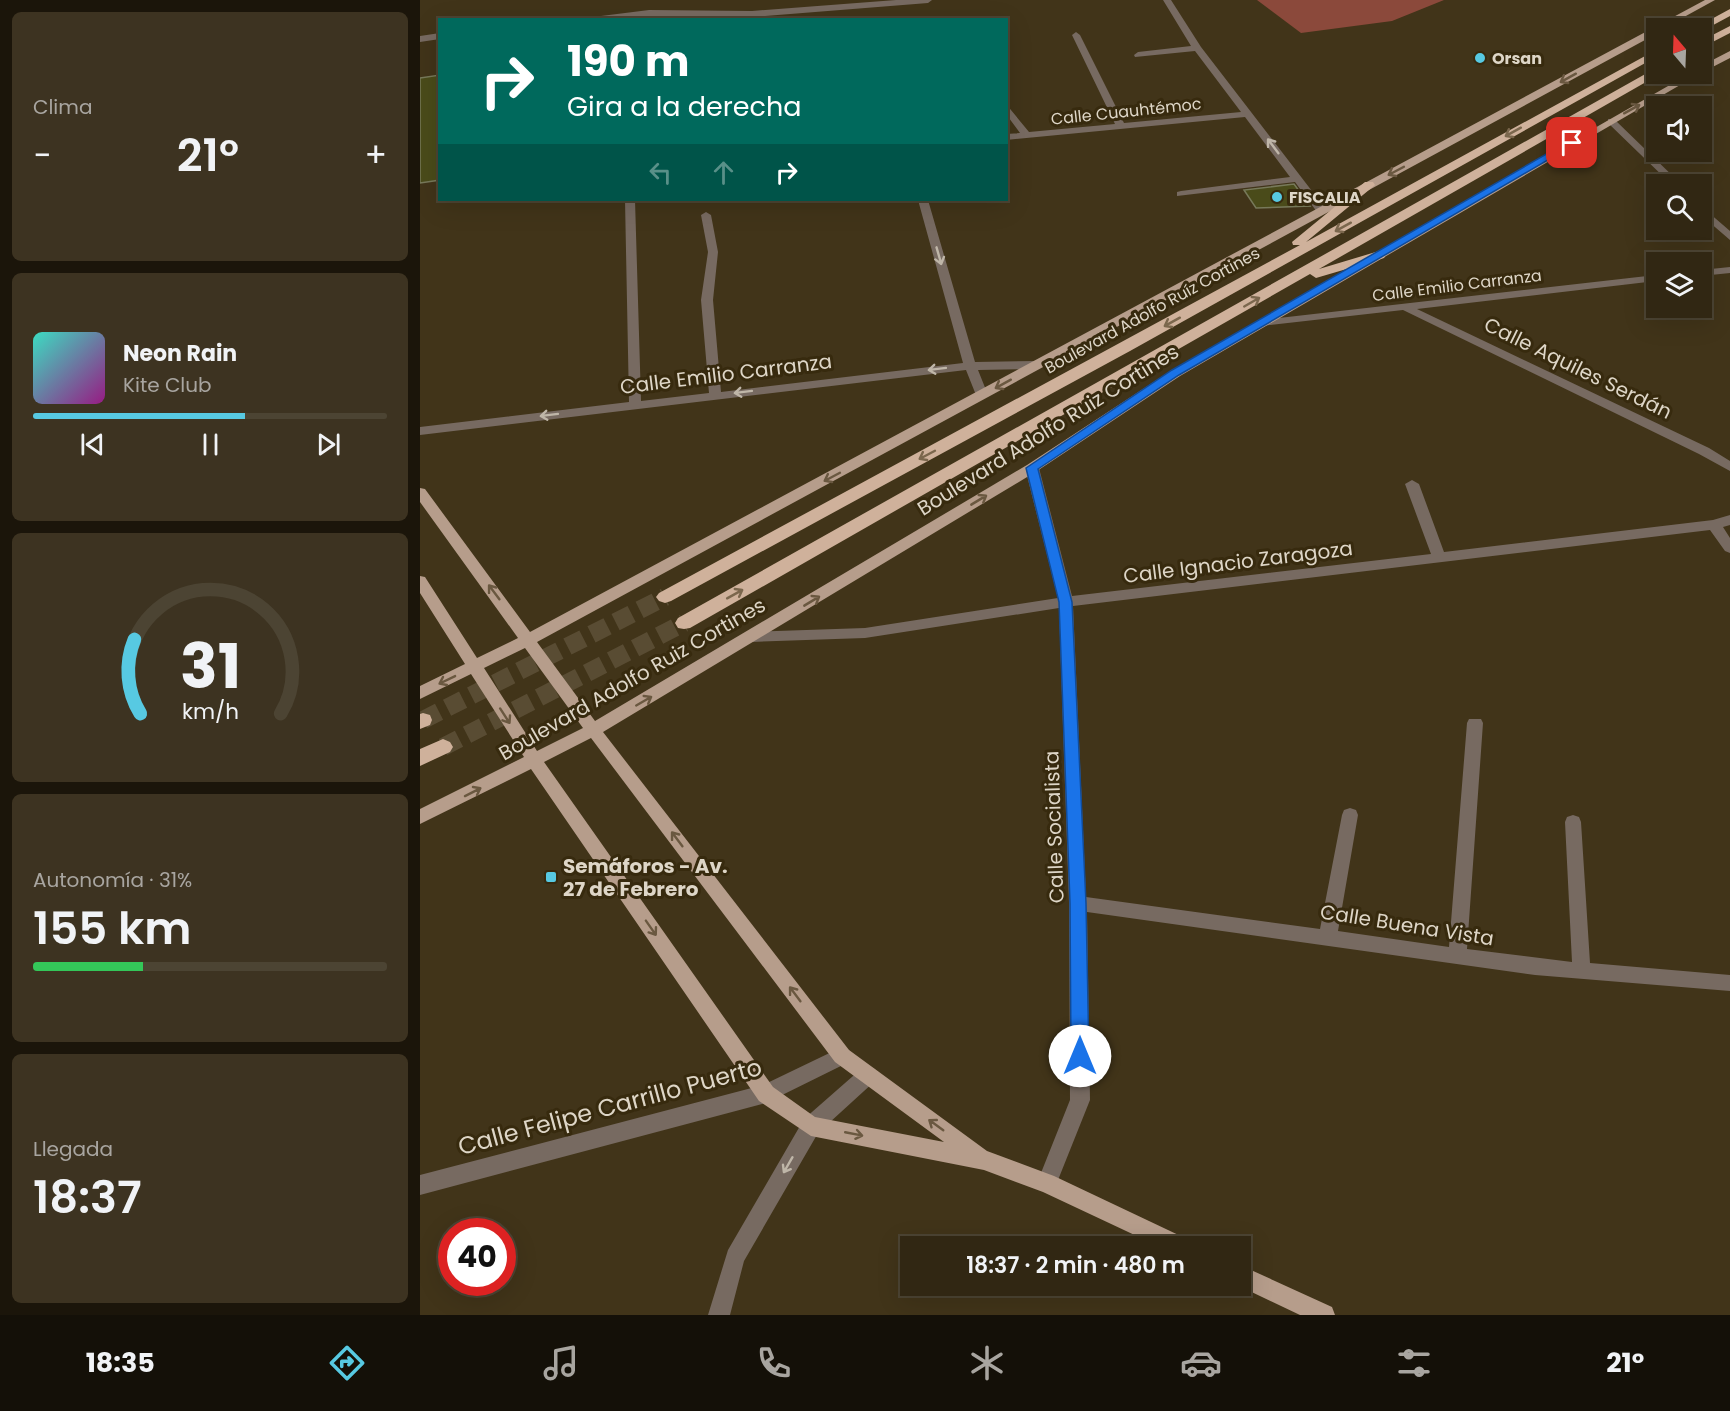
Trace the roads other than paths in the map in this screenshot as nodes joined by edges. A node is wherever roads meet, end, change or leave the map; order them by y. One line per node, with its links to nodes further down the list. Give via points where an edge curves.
1 (928, 0): 5 (street, via 859,9 752,14 646,10)
2 (1167, 0): 14 (street)
3 (1711, 0): 6 (main road)
4 (1730, 12): 7 (highway)
5 (588, 18)
6 (1677, 18)
7 (1712, 22)
8 (1730, 29): 13 (highway)
9 (1076, 35): 24 (street)
10 (1646, 35): 29 (main road, one-way to 29)
11 (438, 36): 12 (street)
12 (420, 39)
13 (1712, 39)
14 (1197, 48): 16 (street); 22 (street)
15 (1730, 54): 18 (main road)
16 (1138, 55)
17 (1646, 59): 40 (highway, Boulevard Adolfo Ruíz Cortines, one-way to 40)
18 (1712, 64)
19 (1646, 77): 42 (highway)
20 (1677, 84): 23 (main road, Boulevard Adolfo Ruiz Cortines, one-way to 20)
21 (1008, 110): 25 (street)
22 (1249, 114): 24 (street, Calle Cuauhtémoc); 28 (street, one-way to 22)
23 (1611, 121): 27 (street); 37 (main road, Boulevard Adolfo Ruiz Cortines)
24 (1121, 126): 25 (street, Calle Cuauhtémoc)
25 (1027, 135): 26 (street, Calle Cuauhtémoc)
26 (1008, 137)
27 (1666, 174)
28 (1297, 178): 30 (street); 33 (street)
29 (1369, 185): 33 (main road); 40 (highway)
30 (1181, 194)
31 (630, 201): 49 (street)
32 (922, 201): 46 (street, one-way to 46)
33 (1321, 210): 45 (main road)
34 (706, 216): 47 (street, via 713,252 707,300)
35 (1712, 220): 36 (street)
36 (1730, 237)
37 (1379, 255): 42 (highway); 44 (main road, Boulevard Adolfo Ruiz Cortines)
38 (1730, 270): 39 (street)
39 (1712, 272)
40 (1254, 276): 60 (highway, Boulevard Adolfo Ruíz Cortines, one-way to 60)
41 (1646, 279): 43 (street, Calle Emilio Carranza)
42 (1286, 283): 62 (highway, one-way to 42)
43 (1407, 308): 44 (street, Calle Emilio Carranza); 51 (street, Calle Aquiles Serdán)
44 (1261, 323): 52 (main road, Boulevard Adolfo Ruiz Cortines, via 1176,373)
45 (1037, 365): 46 (street, Calle Emilio Carranza); 48 (main road, one-way to 48)
46 (970, 366): 47 (street, Calle Emilio Carranza, one-way to 47); 48 (street)
47 (715, 395): 49 (street, Calle Emilio Carranza)
48 (982, 395): 64 (main road, one-way to 64)
49 (635, 404): 50 (street, Calle Emilio Carranza, one-way to 50)
50 (420, 431)
51 (1730, 467)
52 (1032, 468): 61 (street, Calle Socialista); 63 (main road, Boulevard Adolfo Ruiz Cortines, one-way to 52)
53 (1412, 484): 58 (street)
54 (420, 492): 64 (main road, one-way to 54)
55 (1730, 520): 56 (street, Calle Ignacio Zaragoza)
56 (1714, 525): 57 (street); 58 (street, Calle Ignacio Zaragoza)
57 (1730, 548)
58 (1439, 557): 61 (street, Calle Ignacio Zaragoza)
59 (420, 581): 65 (main road)
60 (665, 597)
61 (1066, 602): 63 (street, Calle Ignacio Zaragoza, via 865,633); 75 (street, Calle Socialista)
62 (684, 623)
63 (751, 637): 68 (main road, Boulevard Adolfo Ruiz Cortines, one-way to 63)
64 (529, 639): 65 (main road); 68 (main road)
65 (473, 667): 66 (main road, one-way to 66); 71 (main road, one-way to 71)
66 (420, 693)
67 (1475, 723): 77 (street)
68 (593, 730): 71 (main road, Boulevard Adolfo Ruiz Cortines); 80 (main road, one-way to 68)
69 (442, 747): 70 (highway)
70 (420, 758)
71 (534, 760): 73 (main road, Boulevard Adolfo Ruiz Cortines, one-way to 71); 82 (main road, one-way to 82)
72 (1350, 815): 76 (street)
73 (420, 817)
74 (1573, 822): 78 (street)
75 (1078, 903): 76 (street, Calle Buena Vista); 85 (street, Calle Socialista, via 1080,1100)
76 (1328, 936): 77 (street, Calle Buena Vista)
77 (1457, 957): 78 (street, Calle Buena Vista)
78 (1581, 970): 79 (street, Calle Buena Vista)
79 (1730, 982)
80 (842, 1056): 81 (main road); 82 (street, Calle Felipe Carrillo Puerto)
81 (868, 1075): 83 (street); 84 (main road, one-way to 81)
82 (766, 1094): 83 (main road); 86 (street, Calle Felipe Carrillo Puerto)
83 (811, 1126): 84 (main road, one-way to 84); 89 (street, one-way to 89, via 735,1257)
84 (984, 1160): 85 (main road)
85 (1047, 1184): 87 (main road)
86 (420, 1185)
87 (1159, 1236)
88 (1251, 1280): 90 (main road)
89 (719, 1315)
90 (1324, 1315)

